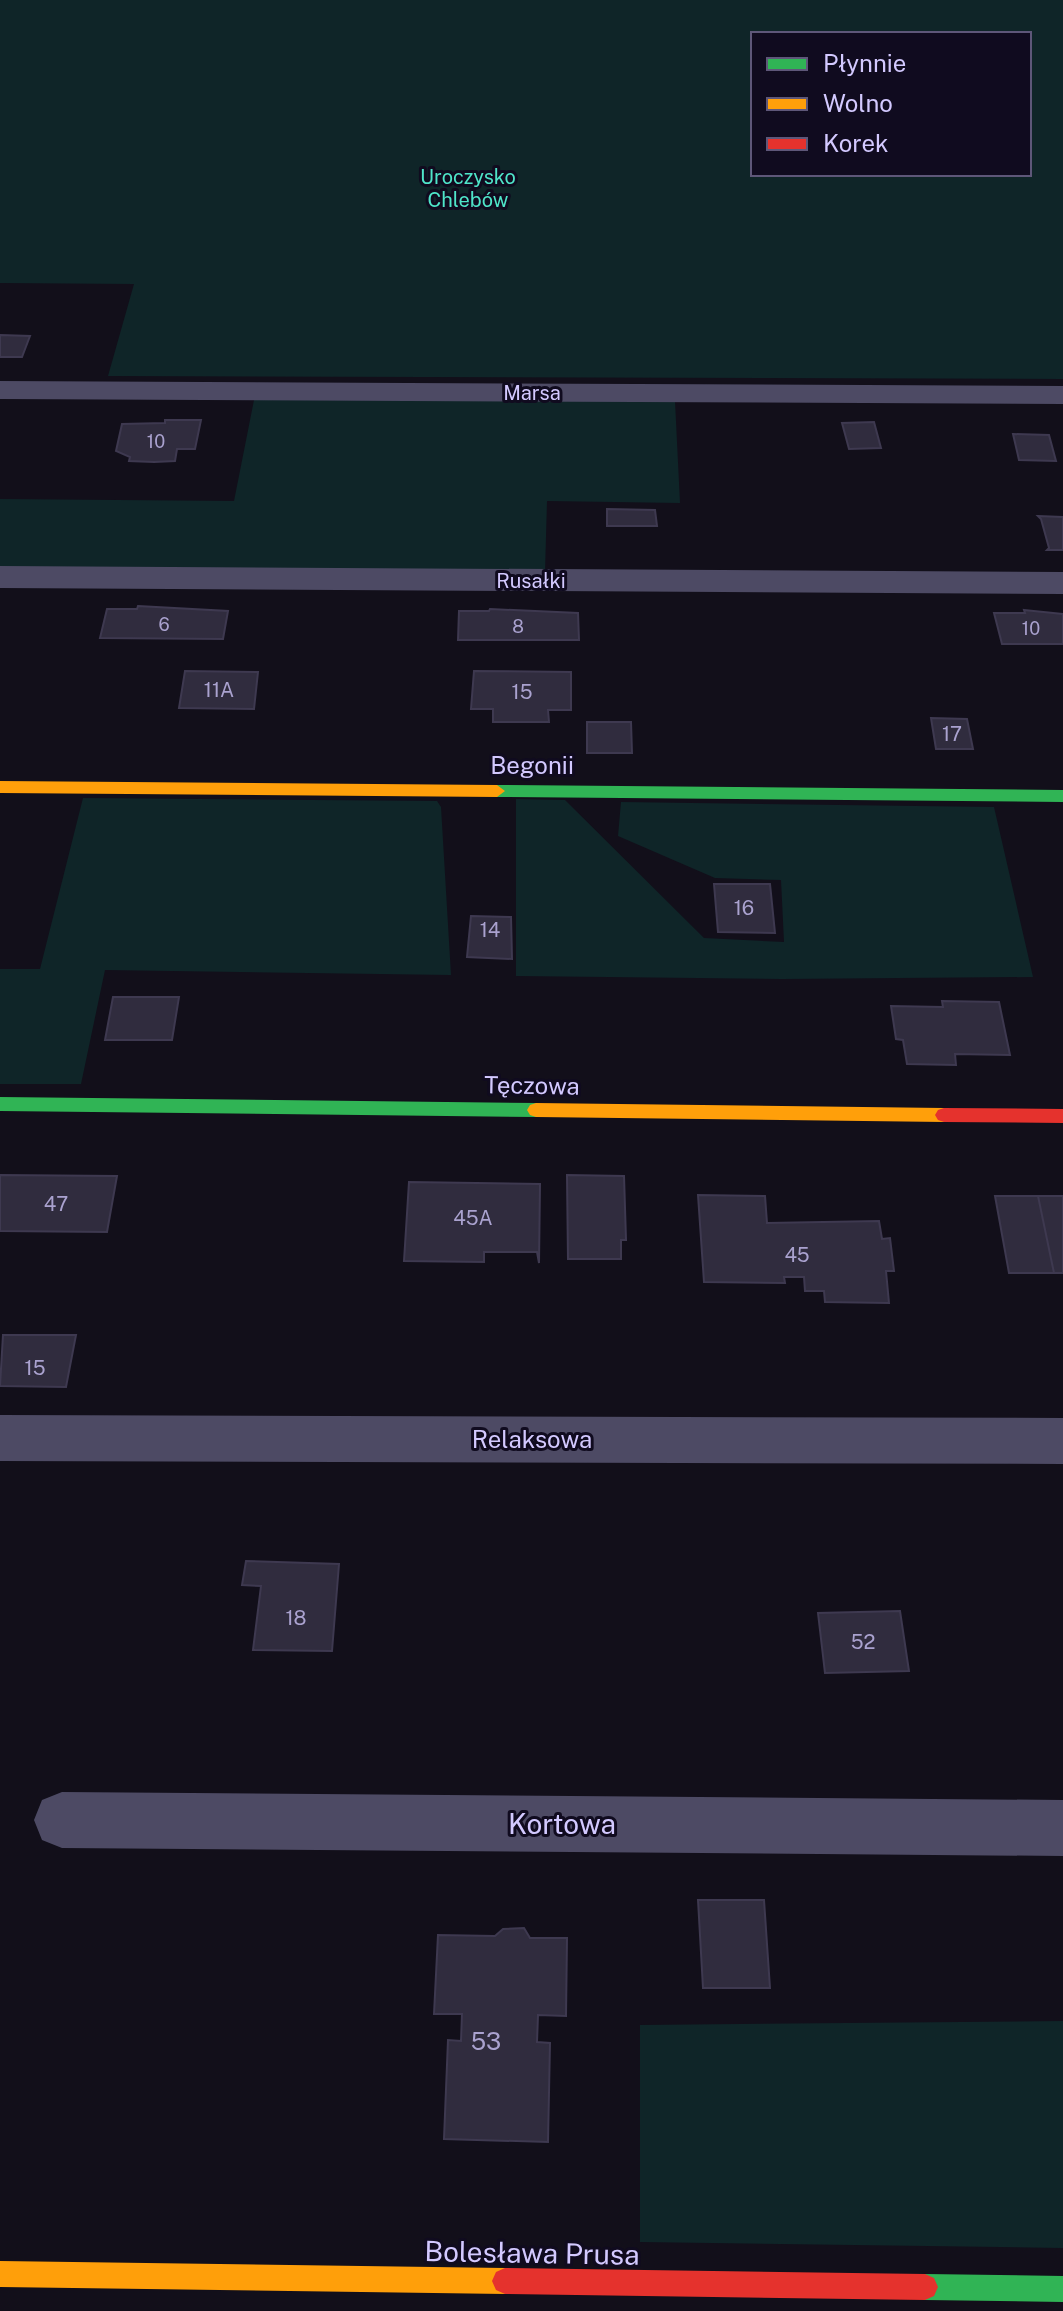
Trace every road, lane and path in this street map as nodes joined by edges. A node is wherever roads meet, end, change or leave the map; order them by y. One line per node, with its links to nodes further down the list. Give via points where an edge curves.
1 (0, 390): 2 (street, Marsa)
2 (1063, 395)
3 (0, 577): 4 (street, Rusałki)
4 (1063, 583)
5 (0, 787): 6 (street, Begonii)
6 (1063, 796)
7 (0, 1104): 8 (street, Tęczowa)
8 (1063, 1116)
9 (0, 1438): 10 (street, Relaksowa)
10 (1063, 1441)
11 (62, 1820): 12 (street, Kortowa)
12 (1063, 1828)
13 (0, 2274): 14 (street, Bolesława Prusa)
14 (1063, 2289)

